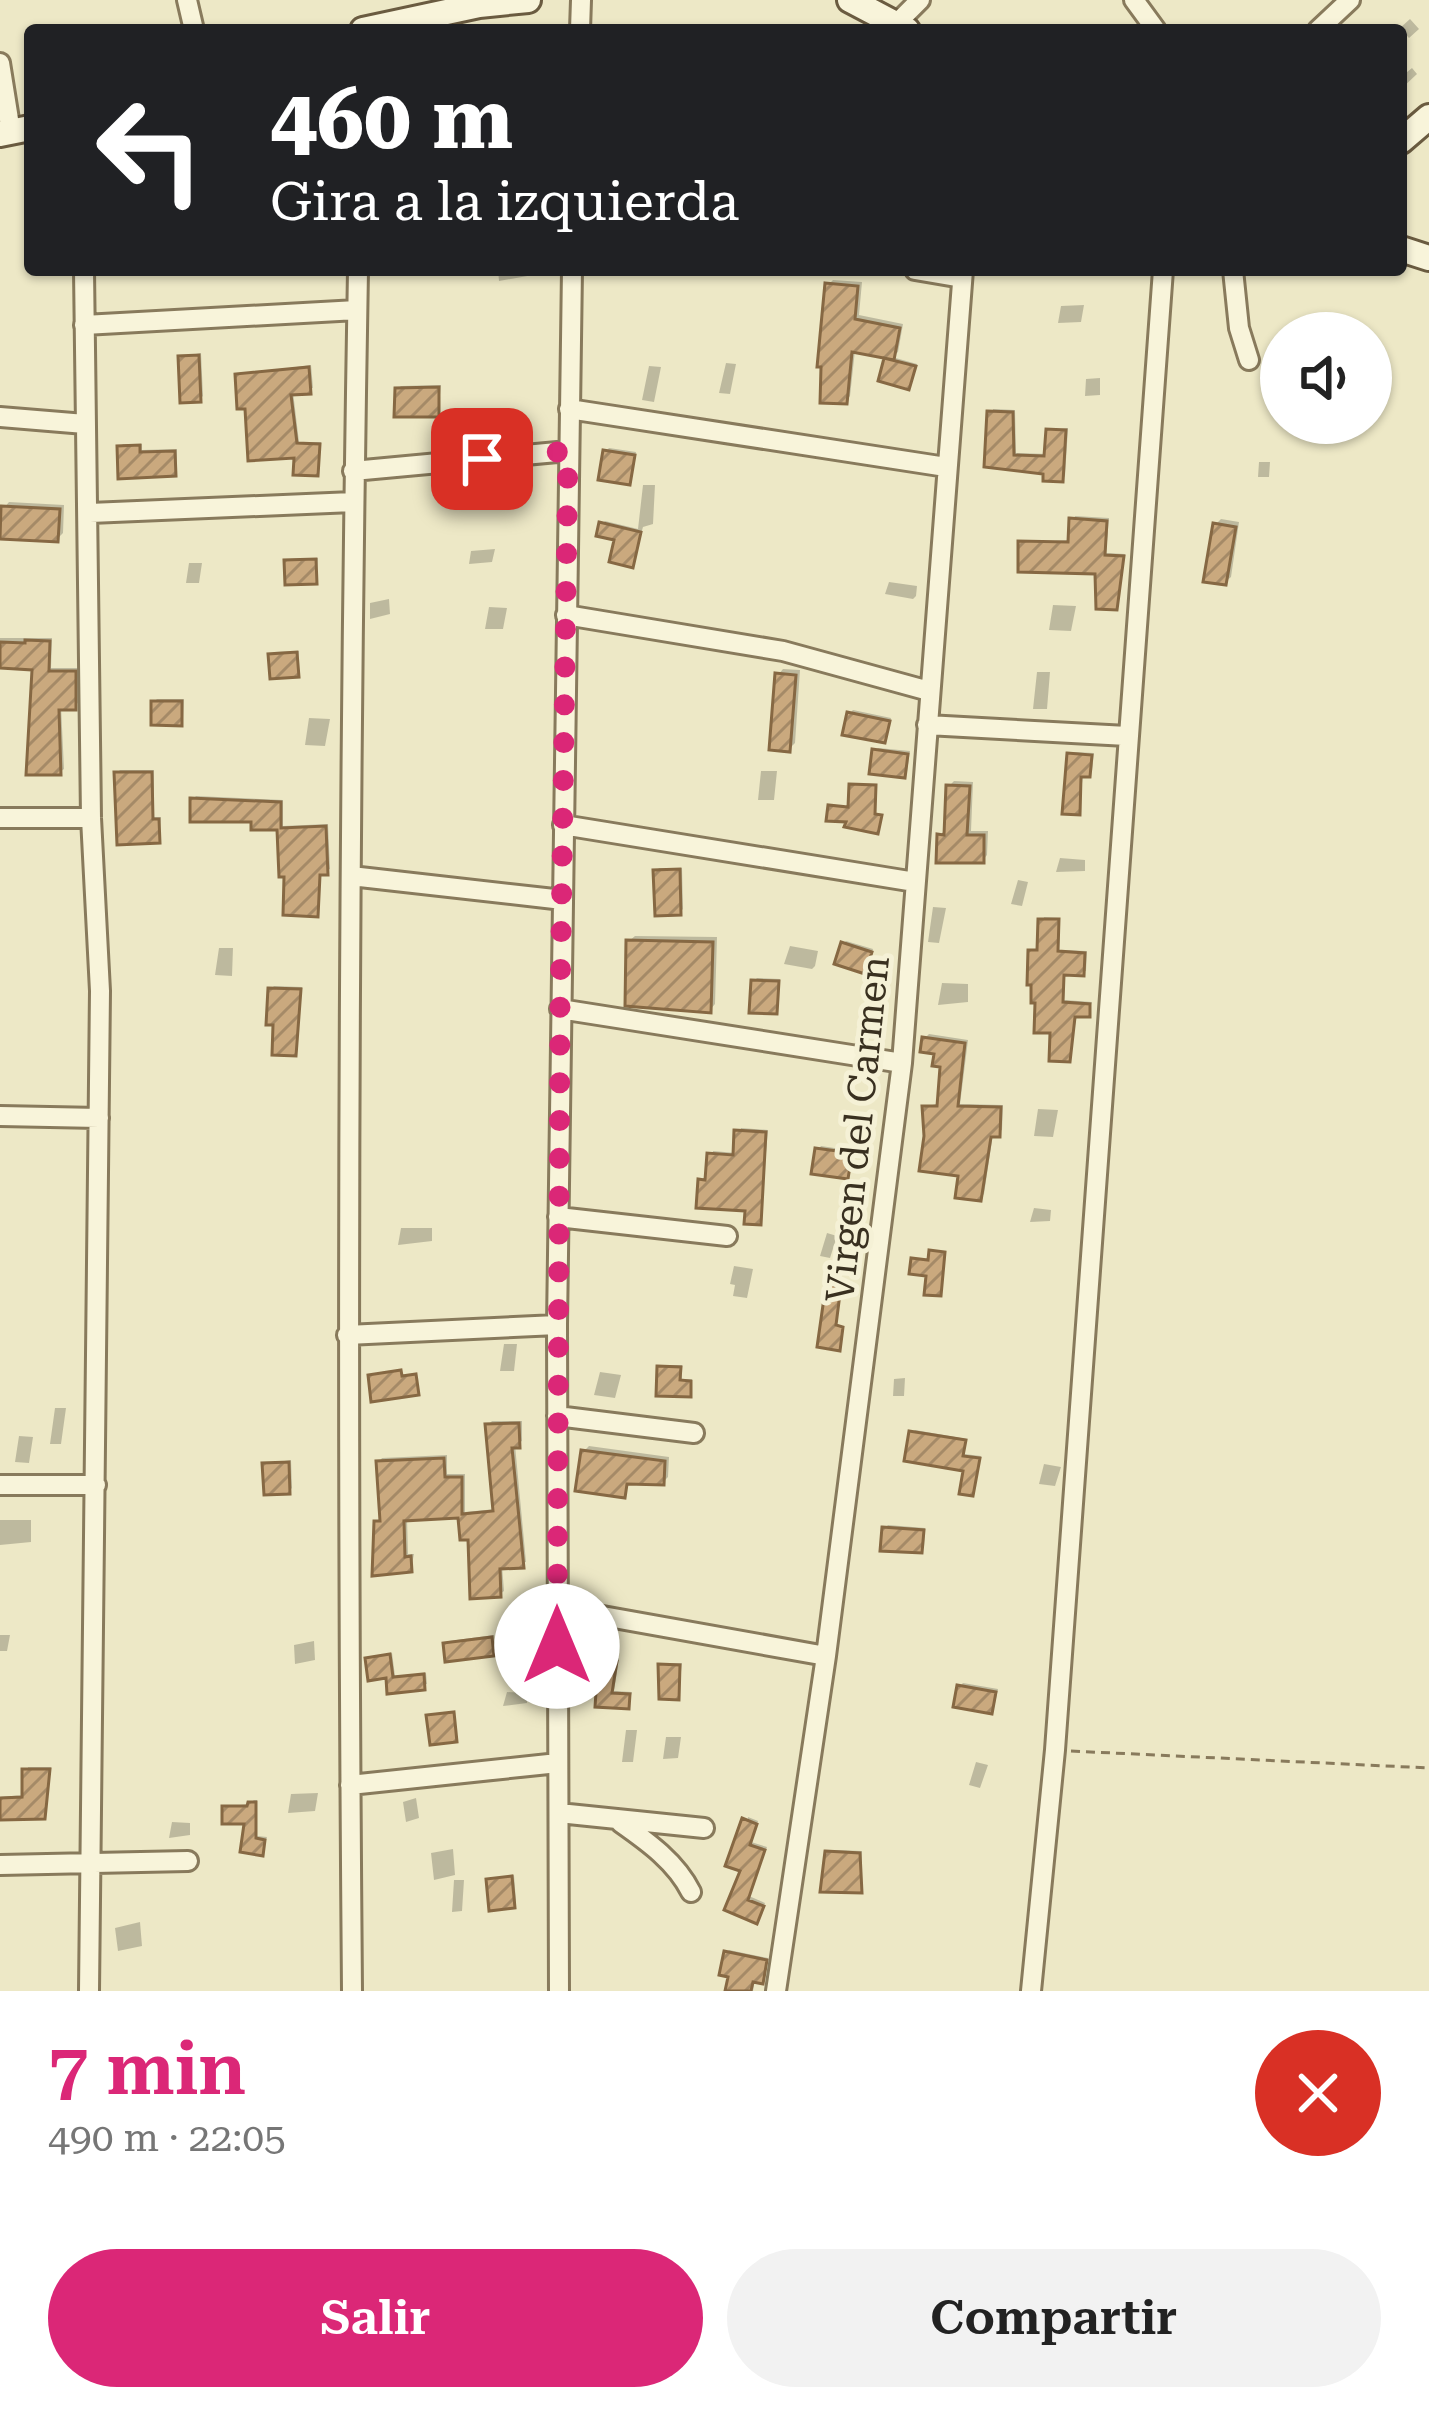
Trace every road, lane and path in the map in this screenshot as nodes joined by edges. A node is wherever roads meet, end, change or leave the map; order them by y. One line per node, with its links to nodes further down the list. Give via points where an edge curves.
1 (528, 0): 4 (main road)
2 (850, 0): 5 (main road)
3 (1350, 0): 6 (street)
4 (391, 12)
5 (896, 24)
6 (1324, 24)
7 (0, 63): 8 (street)
8 (14, 131)
9 (85, 276): 16 (street)
10 (358, 276): 15 (street)
11 (572, 276): 18 (street)
12 (963, 276): 22 (street, Virgen del Carmen)
13 (1163, 276): 29 (street)
14 (1234, 276): 17 (street)
15 (357, 310): 16 (street); 23 (street)
16 (85, 325): 20 (street)
17 (1249, 360)
18 (569, 409): 21 (street); 22 (street)
19 (0, 417): 20 (street)
20 (85, 424): 25 (street)
21 (568, 451): 23 (street); 26 (street)
22 (946, 466): 27 (street, Virgen del Carmen)
23 (353, 471): 24 (street)
24 (353, 502): 25 (street); 33 (street)
25 (90, 513): 31 (street)
26 (566, 615): 27 (street, via 782,651); 32 (street)
27 (929, 691): 28 (street, Virgen del Carmen)
28 (927, 724): 29 (street); 34 (street, Virgen del Carmen)
29 (1127, 736): 50 (street)
30 (0, 818): 31 (street)
31 (91, 818): 39 (street)
32 (562, 825): 34 (street); 35 (street)
33 (350, 876): 35 (street); 43 (street)
34 (915, 882): 37 (street, Virgen del Carmen)
35 (563, 900): 36 (street)
36 (560, 1009): 37 (street); 40 (street)
37 (902, 1064): 49 (street, Virgen del Carmen)
38 (0, 1116): 39 (street)
39 (99, 1118): 47 (street)
40 (559, 1217): 41 (street); 42 (street)
41 (727, 1235)
42 (557, 1325): 43 (street); 44 (street)
43 (347, 1335): 53 (street)
44 (557, 1416): 45 (street); 48 (street)
45 (694, 1433)
46 (0, 1485): 47 (street)
47 (95, 1485): 59 (street)
48 (557, 1608): 49 (street); 51 (street)
49 (826, 1656): 64 (street, Virgen del Carmen)
50 (1054, 1750): 52 (path); 65 (street)
51 (558, 1762): 53 (street); 54 (street)
52 (1429, 1768)
53 (350, 1785): 62 (street)
54 (559, 1814): 55 (street); 63 (street)
55 (617, 1820): 56 (street); 60 (street, via 653,1846)
56 (704, 1828)
57 (188, 1861): 59 (street)
58 (0, 1865): 59 (street)
59 (92, 1865): 61 (street)
60 (691, 1892)
61 (89, 1991)
62 (352, 1991)
63 (560, 1991)
64 (776, 1991)
65 (1031, 1991)

